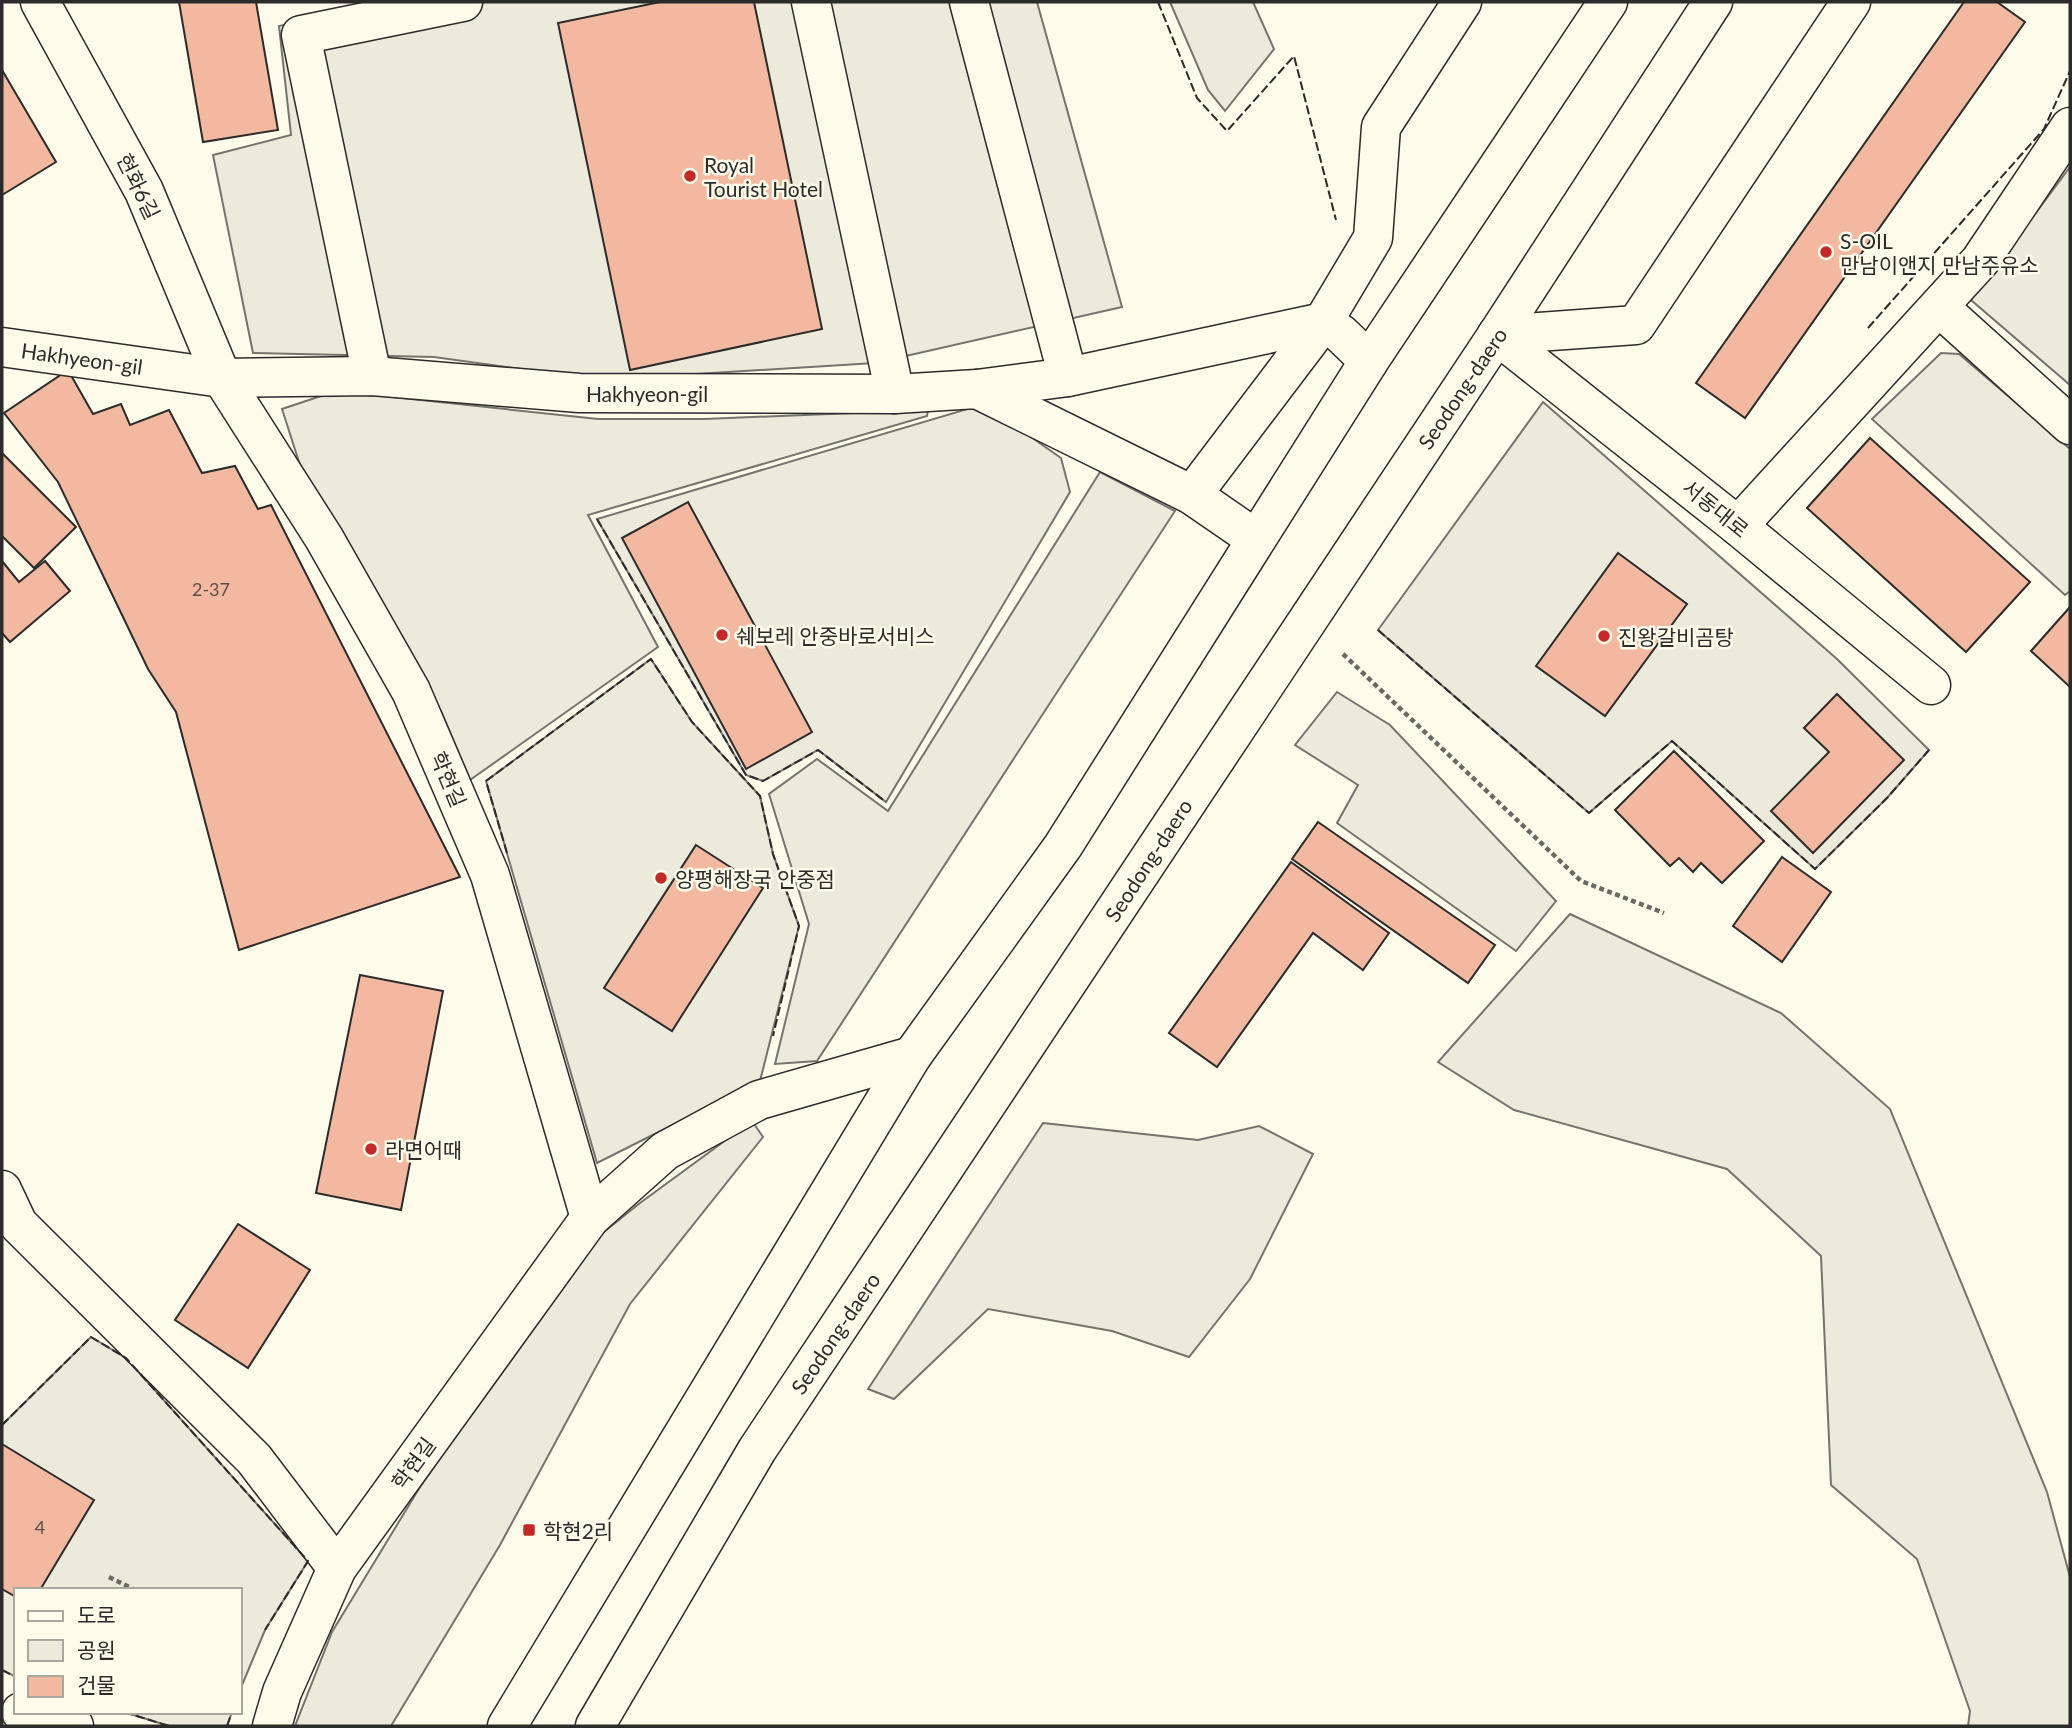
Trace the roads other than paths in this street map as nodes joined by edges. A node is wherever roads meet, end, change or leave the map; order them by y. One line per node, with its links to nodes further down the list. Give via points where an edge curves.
1 (40, 2): 17 (main road, 현화6길, via 144,191)
2 (463, 2): 15 (main road, via 301,35)
3 (811, 2): 19 (main road)
4 (970, 2): 16 (main road)
5 (1462, 2): 11 (main road, via 1381,127 1373,238)
6 (1608, 2): 14 (main road)
7 (1713, 2): 12 (main road, Seodong-daero)
8 (1851, 2): 12 (main road, via 1636,325)
9 (2070, 127): 10 (main road, via 1980,261)
10 (1938, 307): 20 (main road); 22 (main road)
11 (1323, 322): 14 (main road); 16 (main road); 21 (main road)
12 (1497, 335): 22 (main road, 서동대로); 33 (main road, Seodong-daero, via 757,1450)
13 (2, 347): 17 (main road, Hakhyeon-gil)
14 (1369, 361): 23 (main road)
15 (372, 376): 17 (main road, Hakhyeon-gil); 19 (main road, Hakhyeon-gil, via 579,393)
16 (1068, 377): 18 (main road)
17 (222, 378): 27 (main road, 학현길, via 324,538 411,691 491,875)
18 (978, 389): 19 (main road, Hakhyeon-gil); 21 (main road, Hakhyeon-gil)
19 (895, 394)
20 (2070, 425)
21 (1192, 495): 23 (main road, Hakhyeon-gil)
22 (1738, 526): 24 (main road, 서동대로)
23 (1256, 538): 25 (main road, via 1063,846)
24 (1931, 685)
25 (912, 1056): 27 (main road, 학현길, via 760,1100 665,1151); 32 (main road)
26 (2, 1190): 28 (main road, via 18,1224 254,1459)
27 (590, 1218): 28 (main road, 학현길)
28 (337, 1569): 31 (main road, 학현길, via 282,1692)
29 (29, 1714): 30 (main road)
30 (74, 1726)
31 (272, 1726)
32 (507, 1726)
33 (596, 1726)

